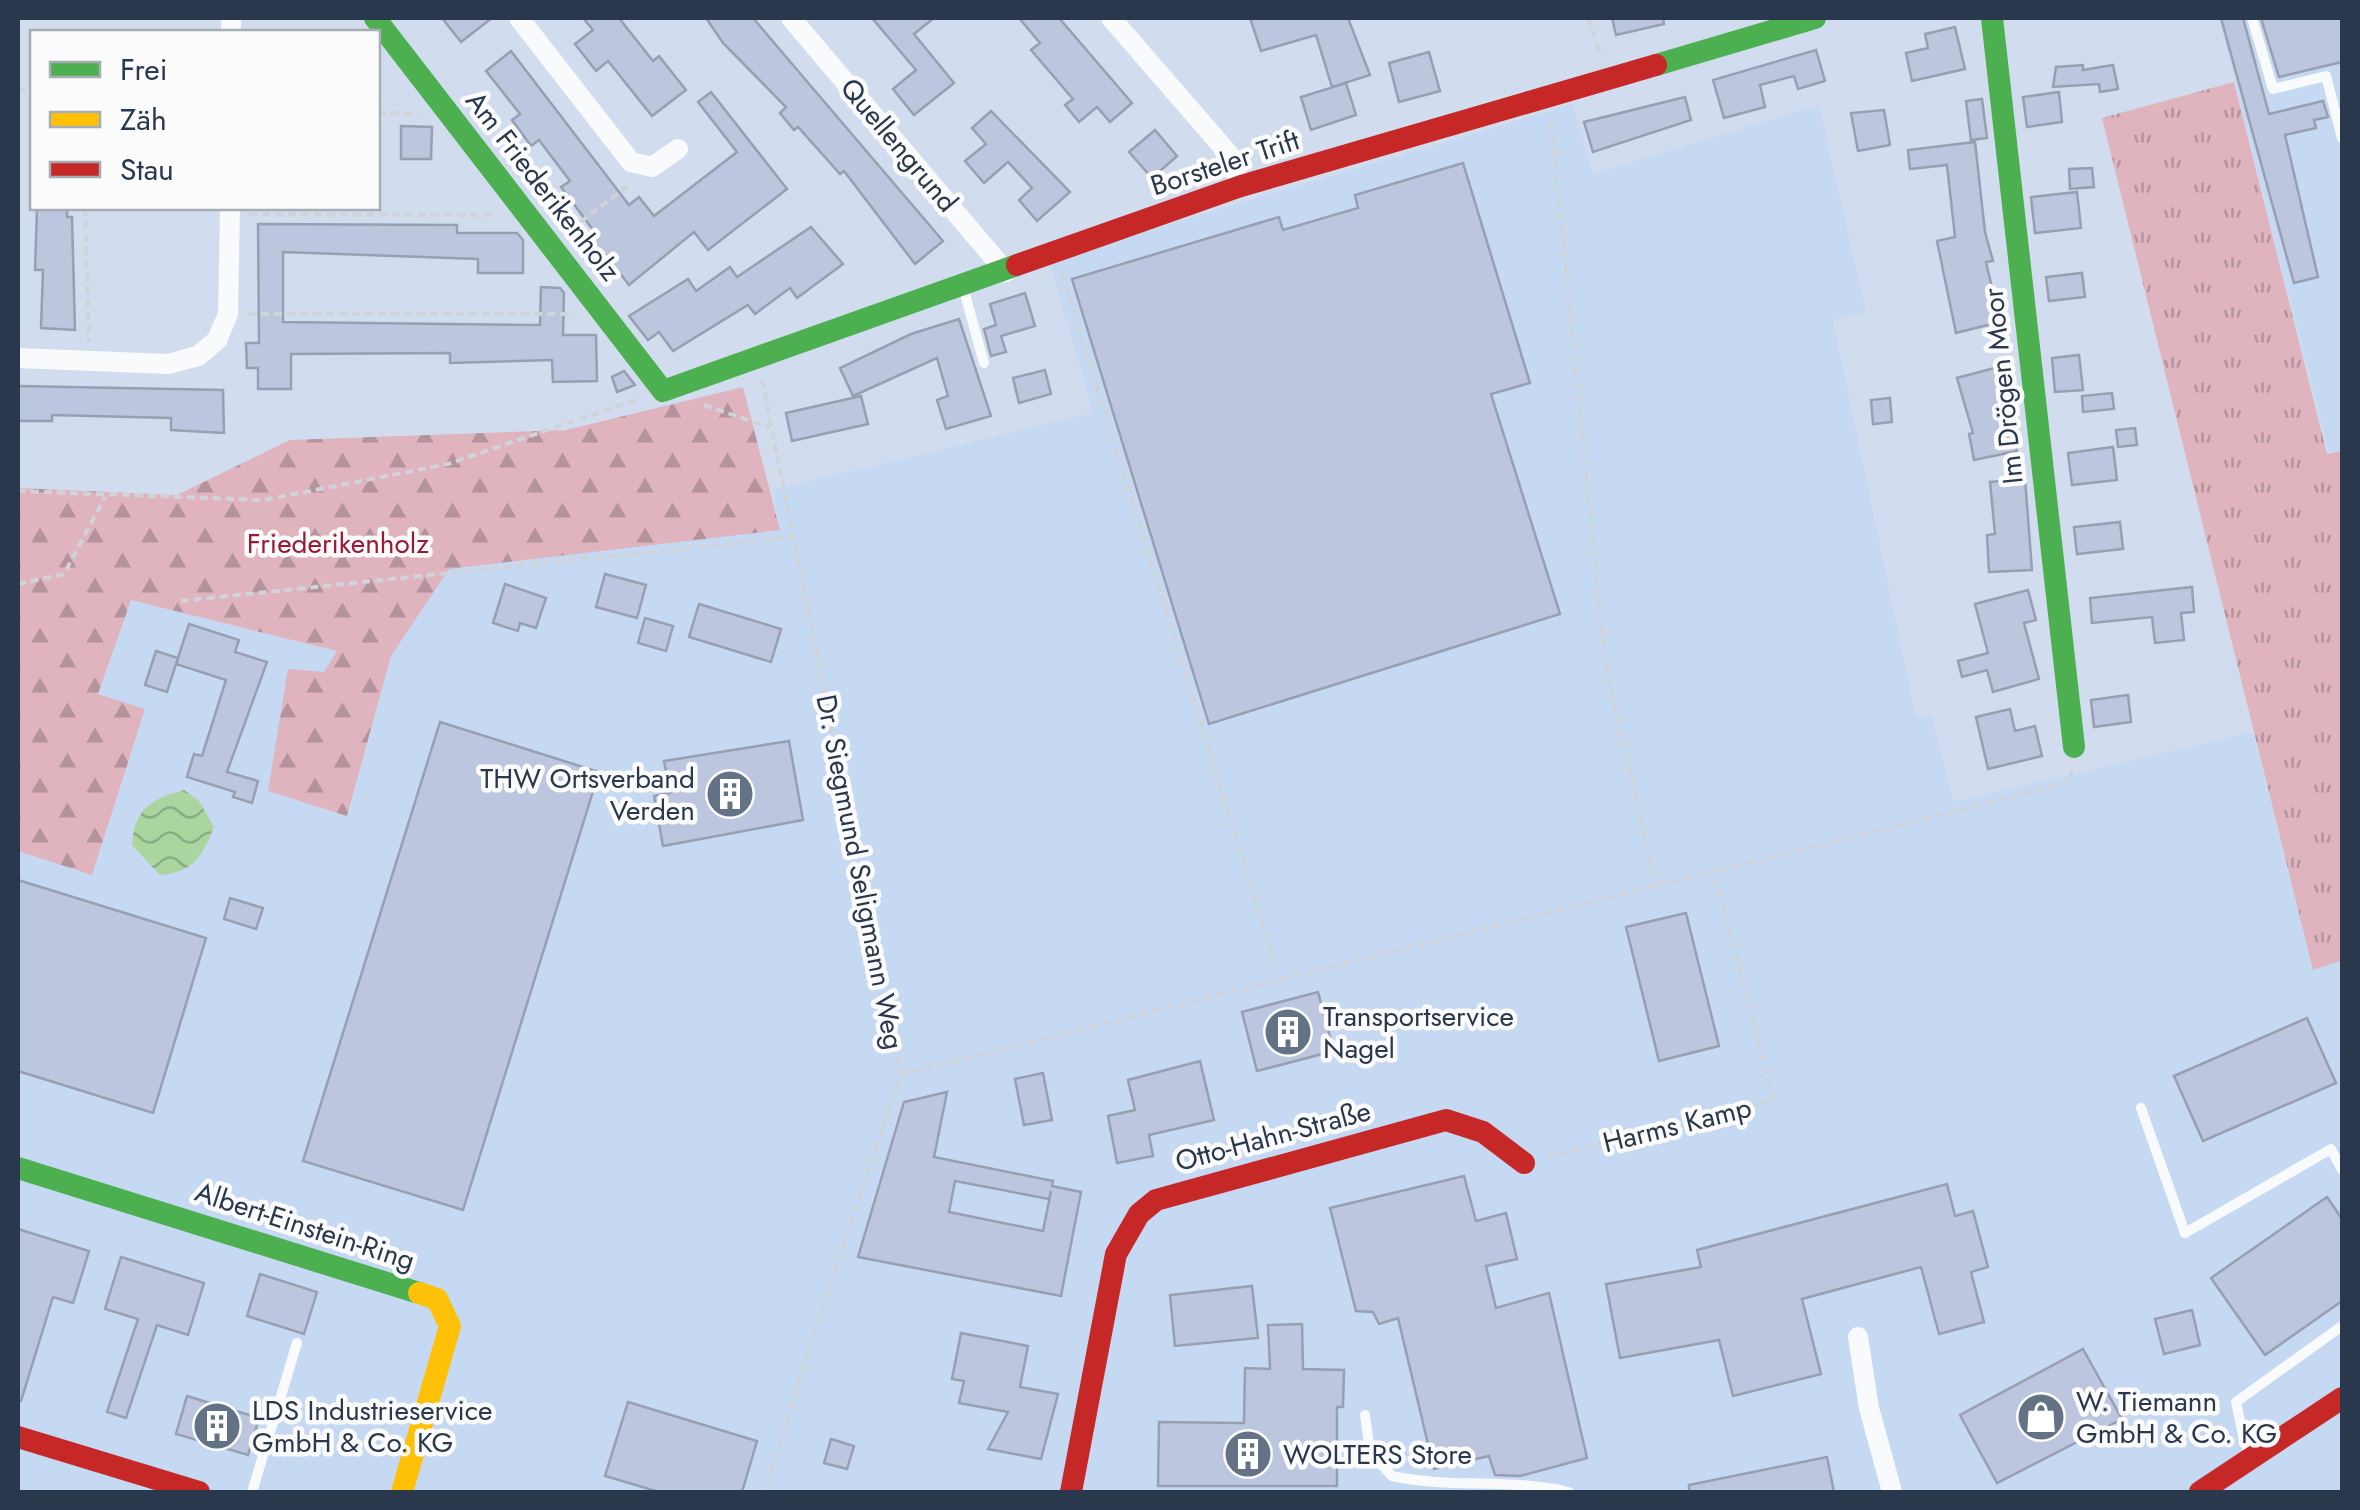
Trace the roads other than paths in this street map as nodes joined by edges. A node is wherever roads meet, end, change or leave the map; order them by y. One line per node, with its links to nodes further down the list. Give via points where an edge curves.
1 (375, 18): 16 (street, Am Friederikenholz)
2 (519, 18): 9 (street, via 631,162 652,167)
3 (792, 18): 12 (street, Quellengrund)
4 (1111, 18): 10 (street, via 1228,153)
5 (1815, 18): 10 (street, Borsteler Trift)
6 (1992, 18): 17 (street, Im Drögen Moor)
7 (2252, 18): 8 (lane, via 2273,89 2326,76)
8 (2342, 138)
9 (678, 149)
10 (1240, 186): 12 (street, Borsteler Trift)
11 (230, 211): 14 (street, via 228,314 217,340 198,356 168,364)
12 (1006, 272): 13 (street, Borsteler Trift)
13 (963, 286): 15 (lane); 16 (street, Borsteler Trift)
14 (18, 358)
15 (984, 363)
16 (663, 391)
17 (2074, 747)
18 (2141, 1108): 21 (lane, via 2185,1233 2331,1149)
19 (1524, 1163): 32 (street, Otto-Hahn-Straße, via 1483,1132 1446,1120 1156,1200 1116,1254)
20 (18, 1168): 31 (street, Albert-Einstein-Ring, via 437,1299 450,1326)
21 (2342, 1170)
22 (2342, 1326): 28 (lane, via 2236,1402 2245,1444)
23 (1858, 1336): 34 (street, via 1868,1408)
24 (297, 1343): 30 (lane)
25 (2342, 1398): 28 (street)
26 (1366, 1415): 33 (lane, via 1370,1452 1392,1476)
27 (18, 1437): 29 (street)
28 (2256, 1460): 35 (street)
29 (199, 1492)
30 (252, 1492)
31 (402, 1492)
32 (1070, 1492)
33 (1570, 1492)
34 (1892, 1492)
35 (2200, 1492)

